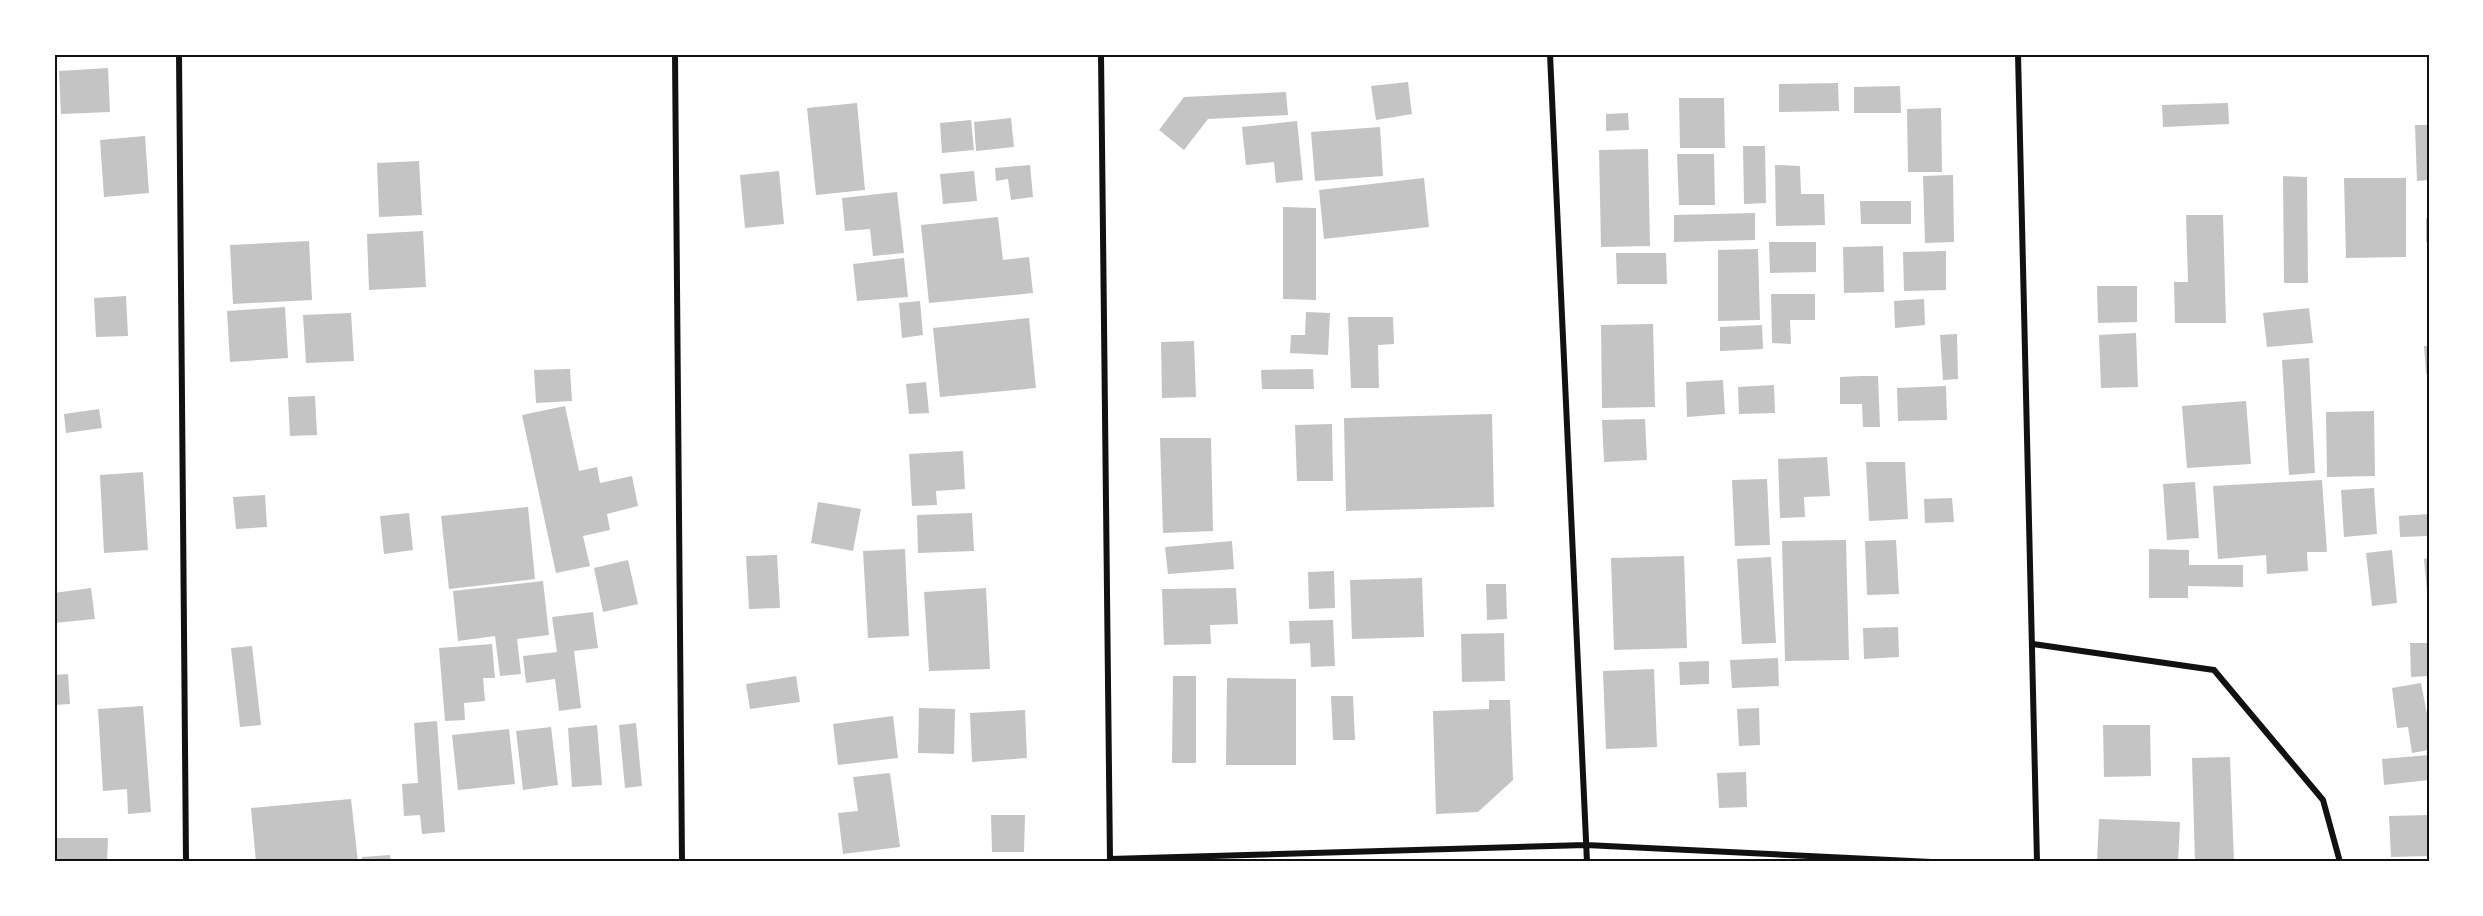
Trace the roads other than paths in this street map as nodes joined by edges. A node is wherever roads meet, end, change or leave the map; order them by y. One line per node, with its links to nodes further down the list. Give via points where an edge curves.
1 (179, 54): 9 (street)
2 (675, 54): 10 (street)
3 (1101, 54): 8 (street)
4 (1550, 54): 7 (street)
5 (2018, 54): 6 (street)
6 (2033, 644): 13 (street); 14 (street, via 2214,670 2323,800)
7 (1586, 845): 8 (street); 11 (street); 12 (street)
8 (1110, 860)
9 (186, 862)
10 (682, 862)
11 (1587, 862)
12 (1931, 862)
13 (2037, 862)
14 (2340, 862)

